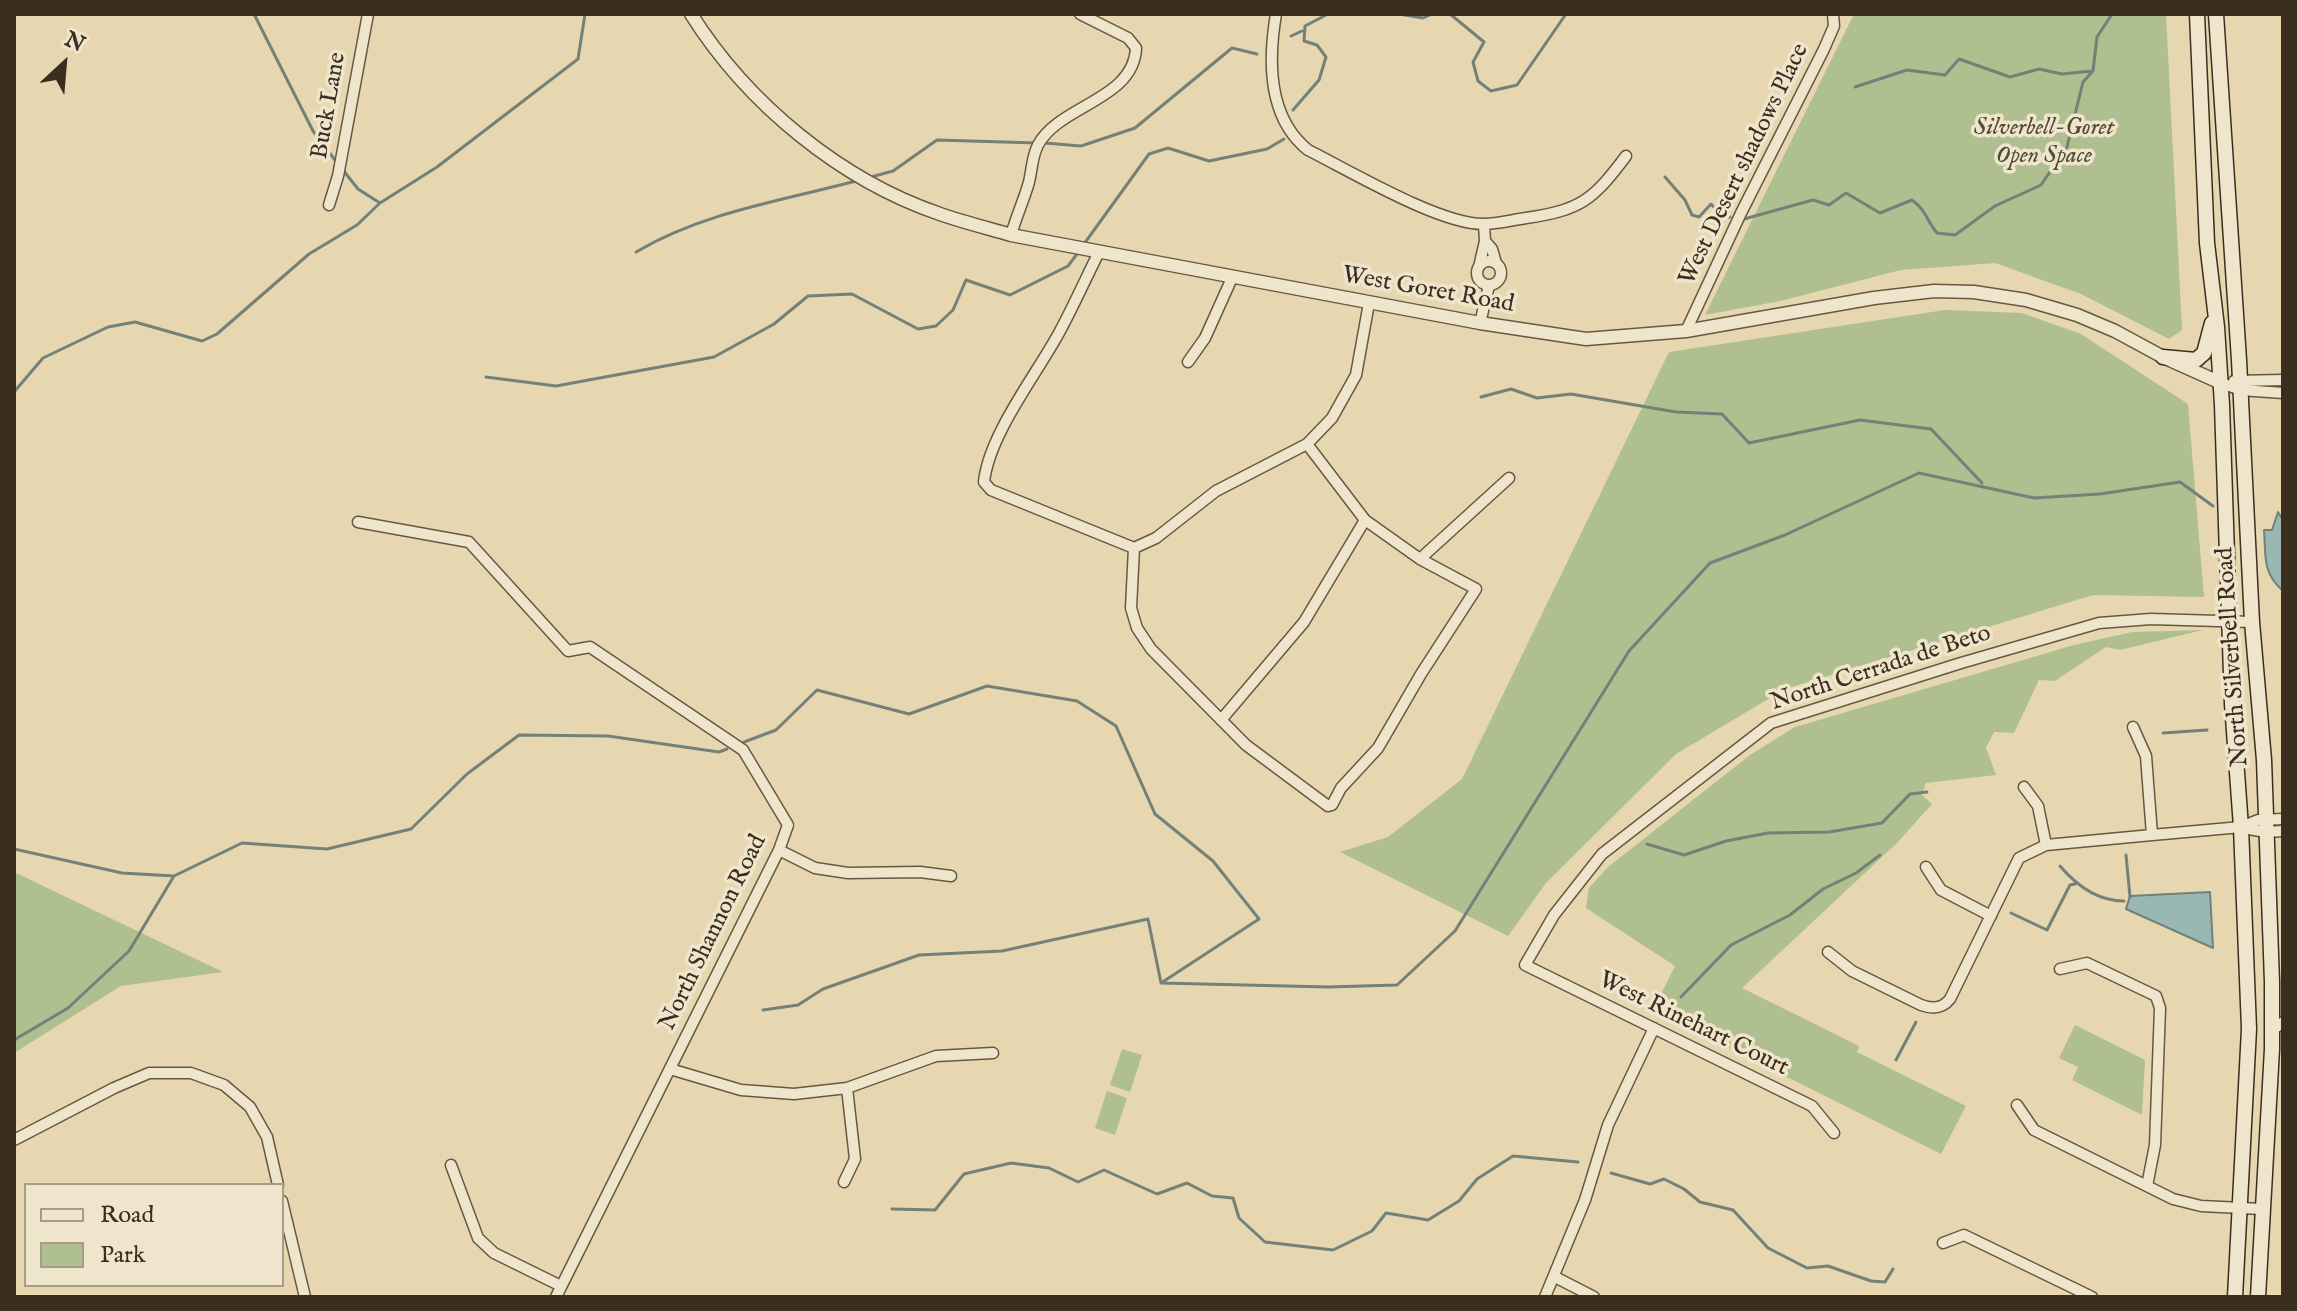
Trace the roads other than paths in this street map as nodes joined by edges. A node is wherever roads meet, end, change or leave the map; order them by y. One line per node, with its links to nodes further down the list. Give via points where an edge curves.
1 (368, 14): 9 (street, Buck Lane)
2 (691, 14): 11 (street, West Goret Road, via 748,87 848,170 939,214)
3 (1080, 14): 11 (street, via 1128,38 1136,48 1135,60 1125,76 1038,145)
4 (1276, 14): 10 (street, via 1275,101 1294,138 1308,150 1437,214)
5 (1833, 14): 21 (street, West Desert shadows Place, via 1824,49)
6 (2197, 14): 19 (main road, North Silverbell Road)
7 (2216, 14): 26 (main road, North Silverbell Road)
8 (1626, 156): 10 (street, via 1597,192 1570,209)
9 (329, 205)
10 (1484, 224): 12 (street)
11 (1011, 235): 13 (street, West Goret Road)
12 (1485, 241): 14 (street); 15 (street)
13 (1099, 252): 16 (street, West Goret Road); 32 (street, via 1004,425 984,482 991,490)
14 (1496, 263): 15 (street); 17 (street, via 1500,279)
15 (1479, 267): 17 (street, via 1478,278)
16 (1232, 278): 18 (street, West Goret Road); 23 (street)
17 (1489, 286): 20 (street)
18 (1369, 303): 20 (street, West Goret Road); 28 (street, via 1356,375 1332,418)
19 (2215, 311): 22 (main road, via 2204,353 2196,360); 25 (main road, North Silverbell Road)
20 (1480, 323): 21 (street, West Goret Road, via 1586,339)
21 (1686, 331): 22 (street, West Goret Road, via 1874,298 1974,292 2077,315)
22 (2163, 357): 25 (street, West Goret Road)
23 (1188, 362)
24 (2283, 380): 26 (street, West Goret Road)
25 (2221, 383): 26 (street, West Goret Road); 34 (main road, North Silverbell Road)
26 (2240, 385): 27 (street, West Goret Road); 35 (main road, North Silverbell Road)
27 (2283, 393)
28 (1307, 444): 30 (street); 32 (street, via 1216,491 1156,538)
29 (1509, 478): 33 (street)
30 (1365, 520): 33 (street); 36 (street, via 1304,622)
31 (358, 522): 45 (street, North Shannon Road, via 469,542 568,651 590,647 743,750 788,825)
32 (1134, 548): 36 (street, via 1131,608 1137,628)
33 (1420, 559): 36 (street, via 1476,589 1378,748 1335,801 1328,806)
34 (2231, 621): 35 (street, North Cerrada de Beto); 41 (main road, North Silverbell Road); 50 (street, North Cerrada de Beto, via 2099,623 1771,723 1602,854 1554,915)
35 (2252, 622): 40 (main road, North Silverbell Road)
36 (1221, 720)
37 (2133, 727): 43 (street, via 2146,756)
38 (2024, 787): 44 (street, via 2038,806)
39 (2283, 819): 40 (street)
40 (2266, 826): 41 (street); 42 (street); 52 (main road, North Silverbell Road)
41 (2241, 827): 43 (street); 54 (main road, North Silverbell Road)
42 (2283, 831)
43 (2152, 835): 44 (street)
44 (2046, 845): 48 (street, via 2019,858)
45 (779, 850): 47 (street, via 815,868 848,873); 56 (street, North Shannon Road)
46 (1926, 867): 48 (street, via 1941,890)
47 (951, 876)
48 (1991, 916): 49 (street, via 1950,999 1941,1007 1921,1005 1852,971)
49 (1828, 952)
50 (1525, 965): 53 (street, West Rinehart Court)
51 (2060, 969): 64 (street, via 2087,963 2156,996 2160,1008 2155,1145)
52 (2279, 1027): 54 (street); 66 (main road, North Silverbell Road)
53 (1654, 1028): 59 (street, West Rinehart Court, via 1812,1106); 69 (street, via 1608,1125)
54 (2249, 1029): 65 (main road, North Silverbell Road)
55 (993, 1053): 57 (street, via 936,1056)
56 (670, 1069): 57 (street, via 741,1090 794,1094); 70 (street, North Shannon Road)
57 (847, 1088): 62 (street, via 855,1159)
58 (2017, 1105): 64 (street, via 2034,1130)
59 (1834, 1133)
60 (14, 1140): 63 (street, via 149,1073 191,1073 224,1085 250,1107 267,1137)
61 (451, 1165): 70 (street, via 478,1238 494,1253)
62 (844, 1182)
63 (278, 1183)
64 (2147, 1186): 65 (street, via 2201,1206)
65 (2240, 1209): 66 (street); 76 (main road, North Silverbell Road)
66 (2262, 1209): 77 (main road, North Silverbell Road)
67 (284, 1222): 71 (street)
68 (1943, 1243): 75 (street, via 1964,1235)
69 (1555, 1277): 73 (street); 74 (street)
70 (561, 1286): 72 (street, North Shannon Road)
71 (305, 1297)
72 (556, 1297)
73 (1545, 1297)
74 (1594, 1297)
75 (2092, 1297)
76 (2235, 1297)
77 (2258, 1297)

